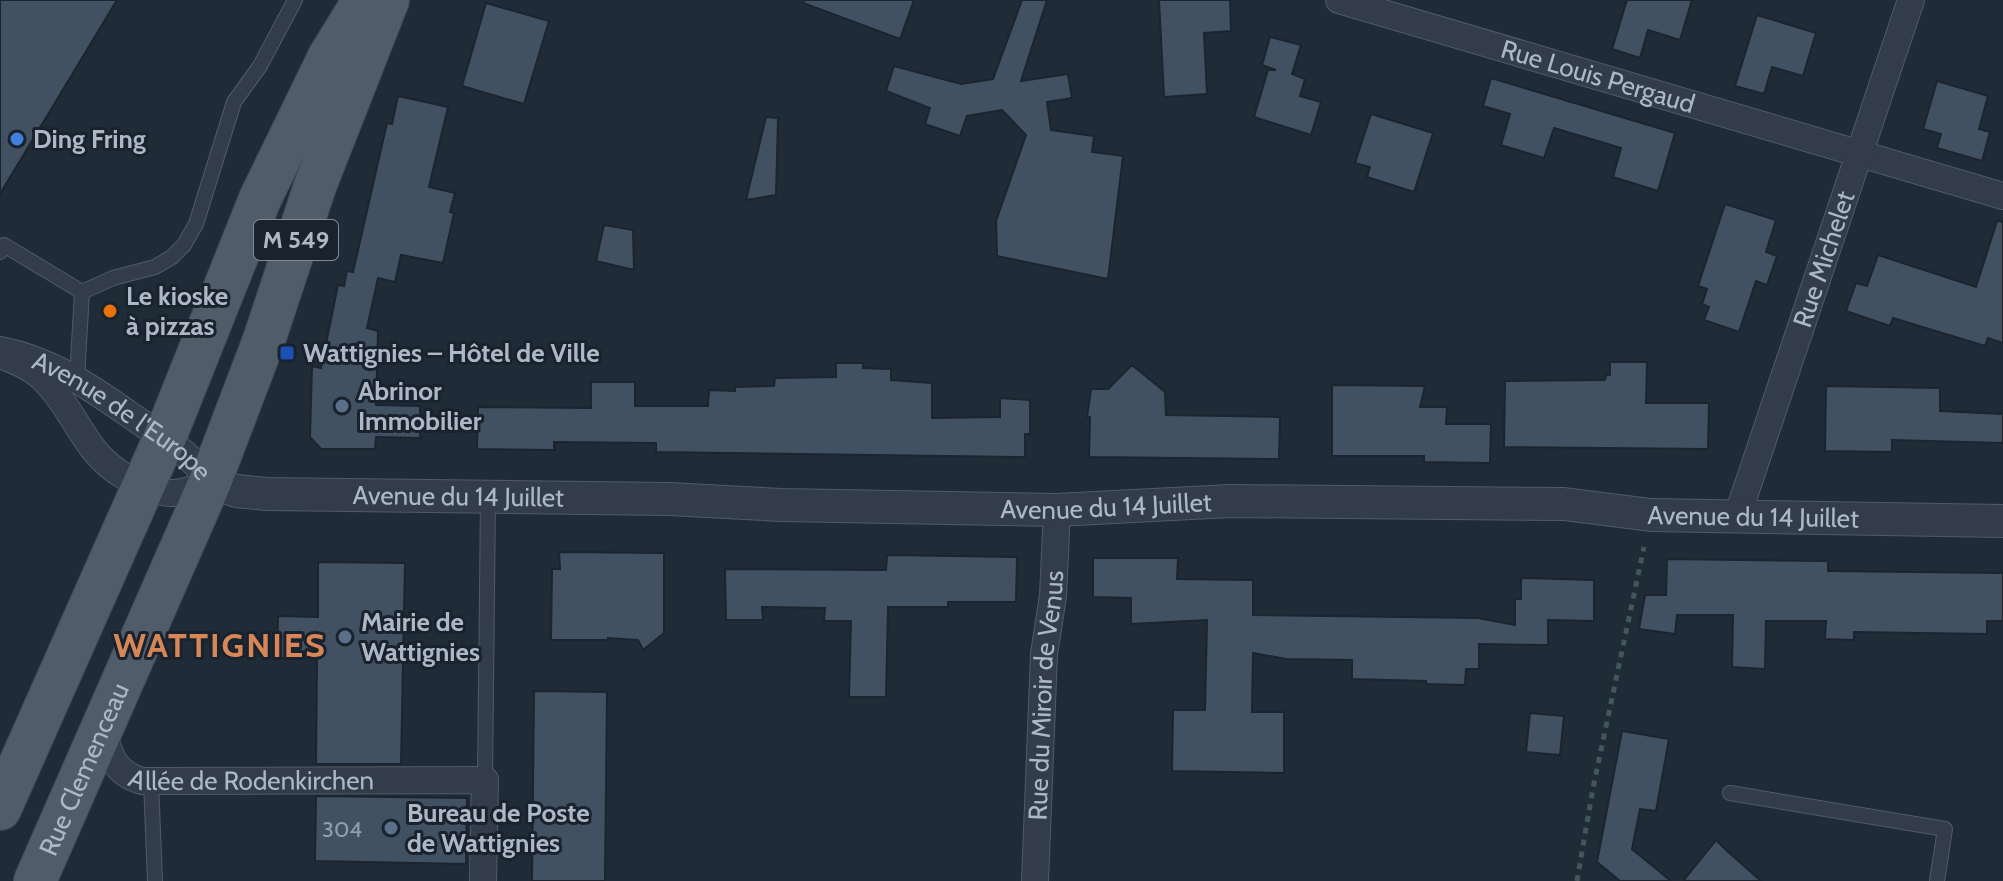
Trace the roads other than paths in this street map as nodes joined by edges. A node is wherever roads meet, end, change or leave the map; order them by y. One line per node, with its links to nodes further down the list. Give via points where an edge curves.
1 (295, 0): 9 (lane, via 234,102 196,224 184,245 155,267)
2 (364, 0): 12 (main road, M 549, via 329,57 260,199)
3 (388, 0): 13 (main road, M 549, via 315,186)
4 (1339, 0): 6 (street, Rue Louis Pergaud)
5 (1911, 0): 6 (street, Rue Michelet)
6 (1858, 153): 7 (street, Rue Louis Pergaud); 17 (street, Rue Michelet)
7 (2003, 196)
8 (2, 249): 9 (lane)
9 (82, 292): 11 (lane)
10 (0, 352): 11 (street, Avenue de l'Europe, via 34,358); 14 (street, Avenue de l'Europe, via 40,375 102,459)
11 (77, 378): 12 (street, Avenue de l'Europe)
12 (165, 437): 13 (street, Avenue de l'Europe); 14 (main road, M 549)
13 (210, 482): 14 (street, Avenue de l'Europe, via 179,493); 15 (street, Avenue du 14 Juillet, via 267,494); 19 (main road, Rue Clemenceau / M 549)
14 (143, 485): 23 (main road, M 549)
15 (488, 496): 16 (street, Avenue du 14 Juillet); 20 (lane)
16 (1057, 510): 17 (street, Avenue du 14 Juillet, via 1277,501 1564,504 1651,515); 27 (street, Rue du Miroir de Venus, via 1044,654)
17 (1737, 517): 18 (street, Avenue du 14 Juillet)
18 (2003, 521)
19 (103, 730): 21 (street, Allée de Rodenkirchen, via 112,761 130,777); 24 (main road, Rue Clemenceau / M 549)
20 (485, 780): 21 (street, Allée de Rodenkirchen); 26 (street)
21 (151, 782): 25 (lane)
22 (1730, 793): 28 (lane, via 1945,829)
23 (0, 809)
24 (35, 881)
25 (155, 881)
26 (483, 881)
27 (1035, 881)
28 (1937, 881)

